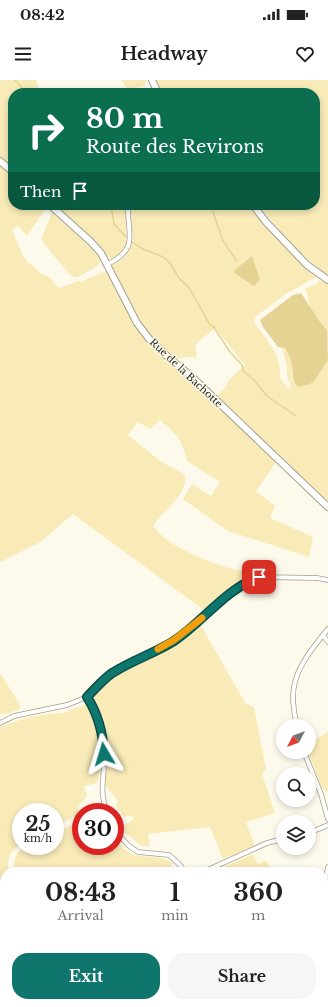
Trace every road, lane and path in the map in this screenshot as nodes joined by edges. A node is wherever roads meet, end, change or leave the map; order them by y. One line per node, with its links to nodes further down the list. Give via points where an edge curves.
1 (0, 161): 2 (street)
2 (8, 168)
3 (56, 210): 6 (street, Rue de la Bachotte, via 90,241)
4 (128, 210): 6 (street, via 129,244 124,254)
5 (257, 210): 7 (street, via 307,265)
6 (108, 264): 8 (street, Rue de la Bachotte, via 137,323 150,340)
7 (328, 280)
8 (328, 507)
9 (328, 580): 13 (street, via 259,577 245,582 174,640 112,673)
10 (328, 629): 11 (street)
11 (323, 635): 12 (street); 14 (street, via 305,660 295,682 293,698)
12 (328, 642)
13 (87, 697): 15 (street, via 67,705 14,716); 17 (street, via 100,725 103,743)
14 (296, 719)
15 (0, 723)
16 (307, 759): 18 (street, via 322,794)
17 (103, 803)
18 (328, 820)
19 (328, 825): 20 (street)
20 (316, 830)
21 (124, 840): 23 (street, via 138,852 169,855)
22 (276, 841): 24 (street)
23 (181, 867)
24 (214, 867)

